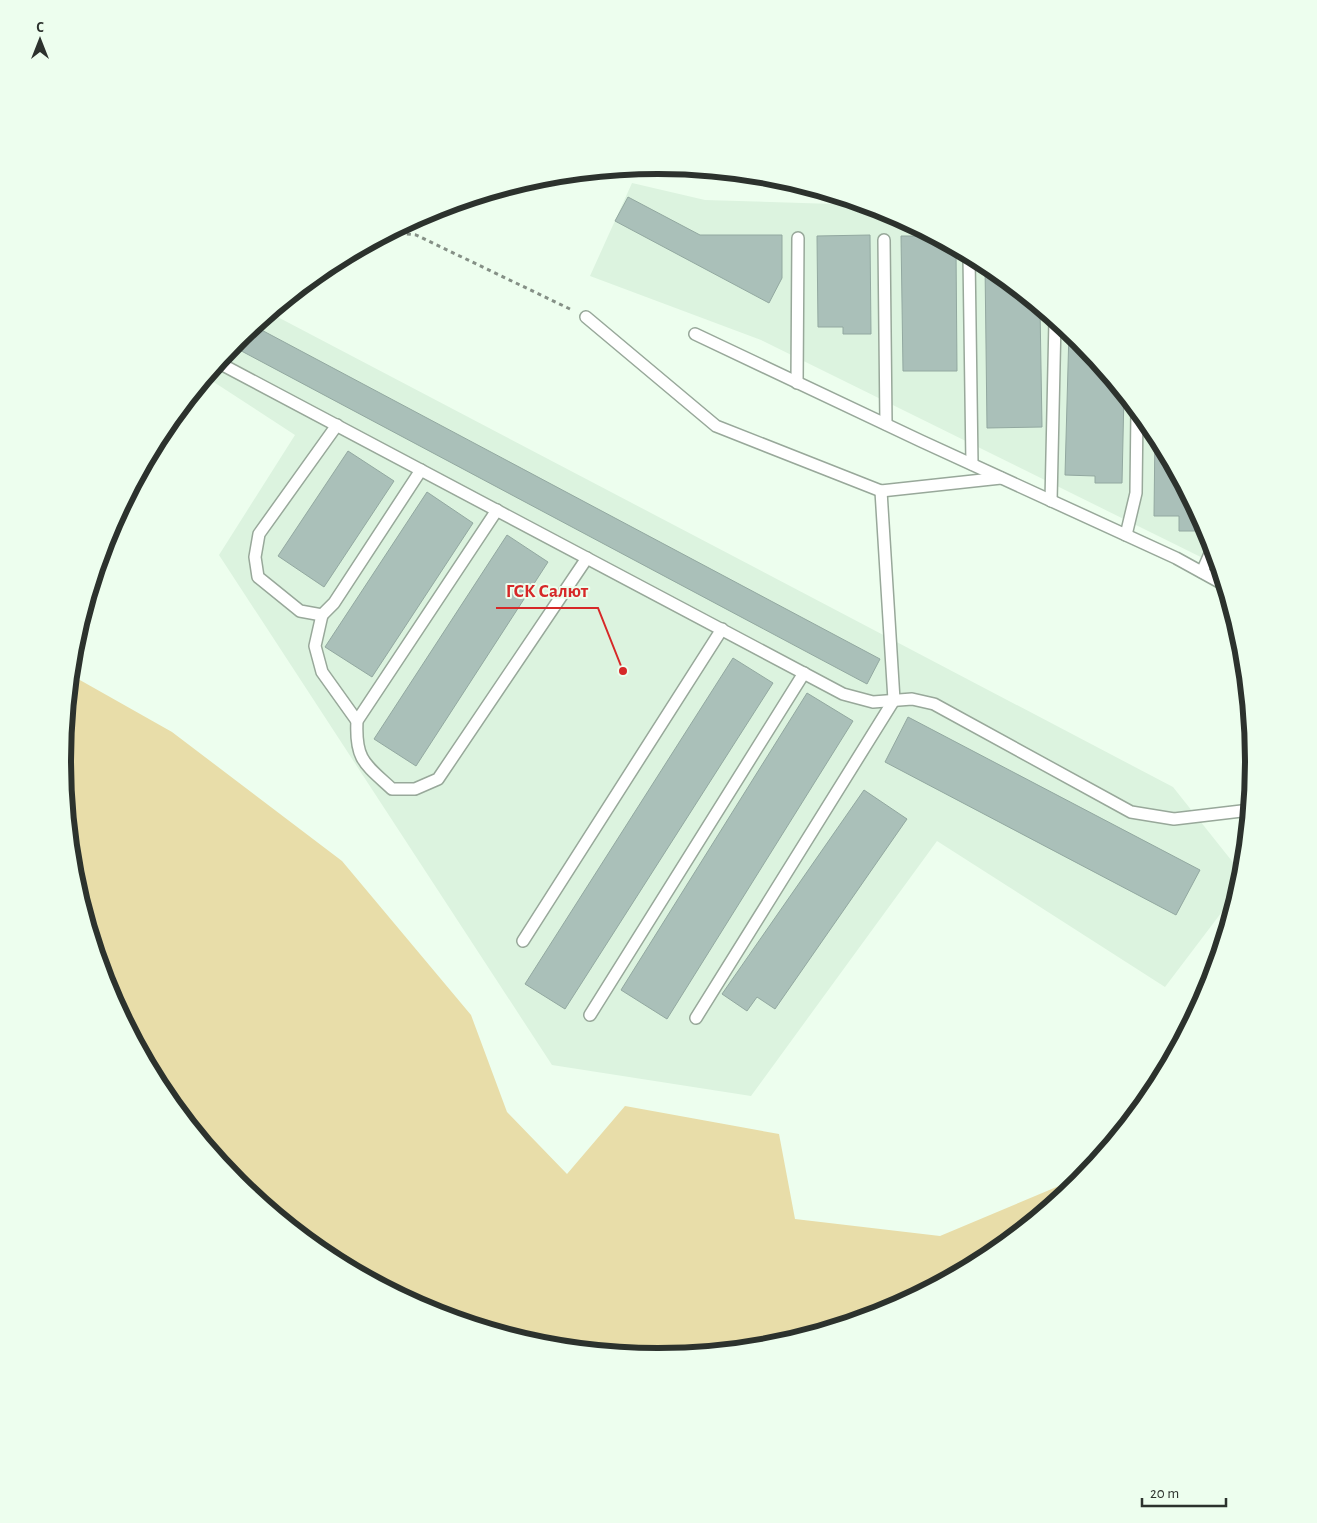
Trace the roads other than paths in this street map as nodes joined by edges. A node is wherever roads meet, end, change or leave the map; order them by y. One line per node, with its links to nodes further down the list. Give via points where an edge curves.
1 (798, 238): 8 (lane)
2 (884, 240): 10 (lane)
3 (969, 263): 12 (lane)
4 (586, 317): 15 (lane, via 716,426)
5 (1055, 328): 16 (lane)
6 (695, 334): 8 (lane)
7 (224, 366): 11 (lane)
8 (797, 382): 10 (lane)
9 (1138, 422): 18 (lane, via 1136,493)
10 (886, 424): 12 (lane)
11 (337, 426): 13 (lane); 23 (lane, via 259,534 255,557 258,577 300,611)
12 (972, 464): 14 (lane)
13 (421, 470): 17 (lane); 23 (lane, via 334,603)
14 (1003, 478): 15 (lane); 16 (lane)
15 (881, 491): 26 (lane)
16 (1051, 501): 18 (lane)
17 (497, 510): 20 (lane); 27 (lane)
18 (1126, 535): 21 (lane)
19 (1209, 557): 21 (lane)
20 (587, 558): 24 (lane); 27 (lane, via 438,779 414,789 392,789 363,762 356,742)
21 (1202, 572): 22 (lane)
22 (1217, 581)
23 (322, 614): 27 (lane, via 315,646 322,672)
24 (722, 630): 25 (lane); 29 (lane)
25 (804, 673): 26 (lane, via 843,694 873,702); 30 (lane)
26 (894, 700): 28 (lane, via 912,699 934,704 1131,812 1174,818); 31 (lane)
27 (358, 721)
28 (1243, 811)
29 (523, 941)
30 (590, 1015)
31 (696, 1018)

